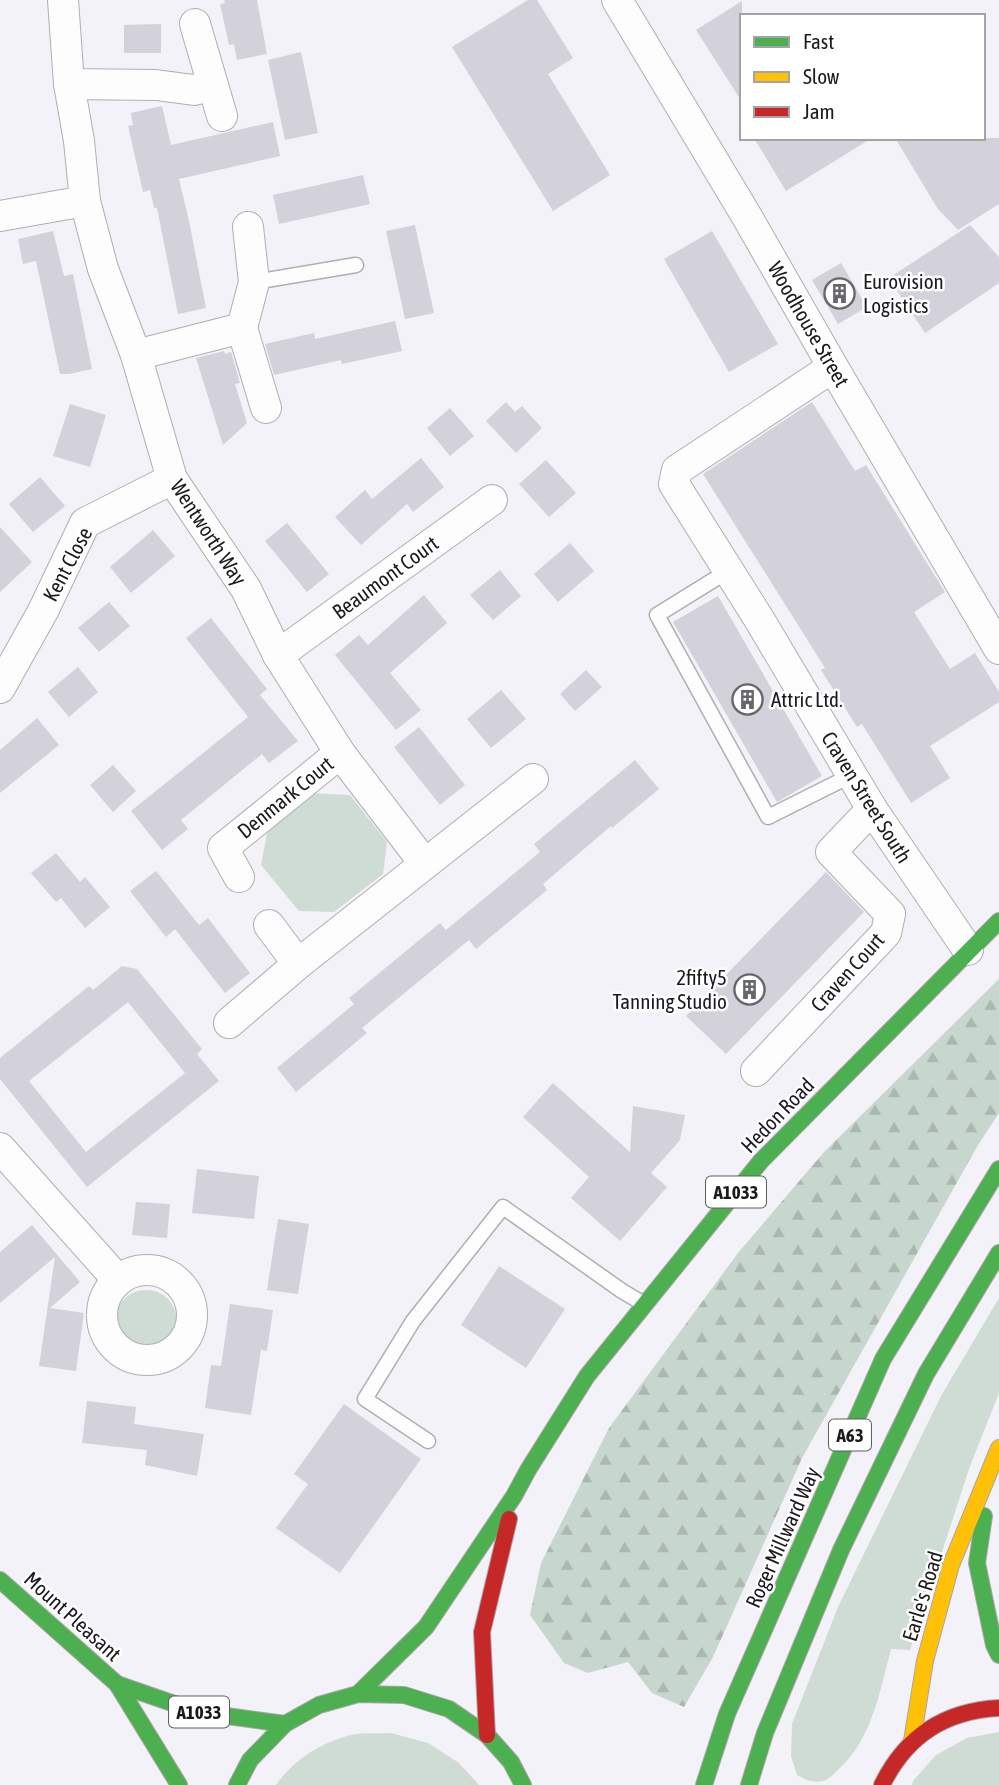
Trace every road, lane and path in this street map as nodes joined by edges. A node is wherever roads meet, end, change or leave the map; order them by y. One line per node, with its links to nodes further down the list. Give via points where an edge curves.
1 (63, 0): 4 (street, Wentworth Way)
2 (617, 0): 14 (street, Woodhouse Street)
3 (195, 24): 5 (street)
4 (69, 83): 5 (street, via 194,90); 7 (street, Wentworth Way)
5 (213, 85): 6 (street)
6 (222, 116)
7 (85, 201): 8 (street); 13 (street, Wentworth Way, via 103,269)
8 (0, 216)
9 (248, 227): 11 (street)
10 (356, 265): 11 (lane)
11 (254, 282): 12 (street)
12 (242, 327): 13 (street); 15 (street)
13 (136, 355): 16 (street, Wentworth Way)
14 (833, 367): 18 (street, Craven Street South, via 677,470 674,484); 19 (street, Woodhouse Street)
15 (266, 408)
16 (172, 479): 20 (street, Wentworth Way, via 246,589); 21 (street, Kent Close, via 85,523)
17 (492, 500): 20 (street, Beaumont Court)
18 (728, 571): 23 (street, Craven Street South); 23 (lane, via 657,615 768,817)
19 (998, 643)
20 (278, 655): 22 (street, Wentworth Way)
21 (0, 688)
22 (340, 753): 26 (street, Wentworth Way); 27 (street, Denmark Court, via 223,848)
23 (852, 775): 25 (street, Craven Street South)
24 (533, 779): 26 (street)
25 (872, 809): 30 (street, Craven Street South); 33 (street, Craven Court, via 831,852 890,914 886,933)
26 (425, 864): 31 (street)
27 (239, 877)
28 (999, 921): 30 (highway, Hedon Road / A1033)
29 (269, 925): 31 (street)
30 (968, 950): 38 (highway, Hedon Road / A1033, via 761,1161)
31 (298, 964): 32 (street)
32 (229, 1023)
33 (755, 1071)
34 (4, 1160): 37 (street)
35 (999, 1170): 54 (highway, Roger Millward Way / A63, via 883,1359 727,1714)
36 (999, 1253): 55 (highway, A63, via 926,1374 841,1550 765,1733)
37 (118, 1280)
38 (645, 1305): 39 (lane, via 503,1207 413,1321 365,1399); 42 (highway, Hedon Road / A1033, via 587,1376)
39 (428, 1441)
40 (999, 1448): 41 (highway, Earle's Road)
41 (992, 1469): 44 (highway, Earle's Road, via 977,1563); 50 (highway, Earle's Road, via 951,1565 925,1661)
42 (514, 1496): 46 (highway, A1033, via 426,1627); 49 (highway, A1033, via 482,1632)
43 (0, 1580): 45 (highway, Mount Pleasant / A1033)
44 (999, 1655)
45 (117, 1685): 48 (highway, A1033, via 198,1712); 51 (highway, A1033)
46 (358, 1694): 48 (highway, via 319,1704); 49 (highway, via 404,1695 449,1709)
47 (999, 1707): 50 (highway, via 945,1718)
48 (285, 1724): 52 (highway, via 250,1760)
49 (487, 1735): 53 (highway, via 511,1762)
50 (912, 1741): 56 (highway)
51 (179, 1785)
52 (237, 1785)
53 (523, 1785)
54 (704, 1785)
55 (749, 1785)
56 (882, 1785)

